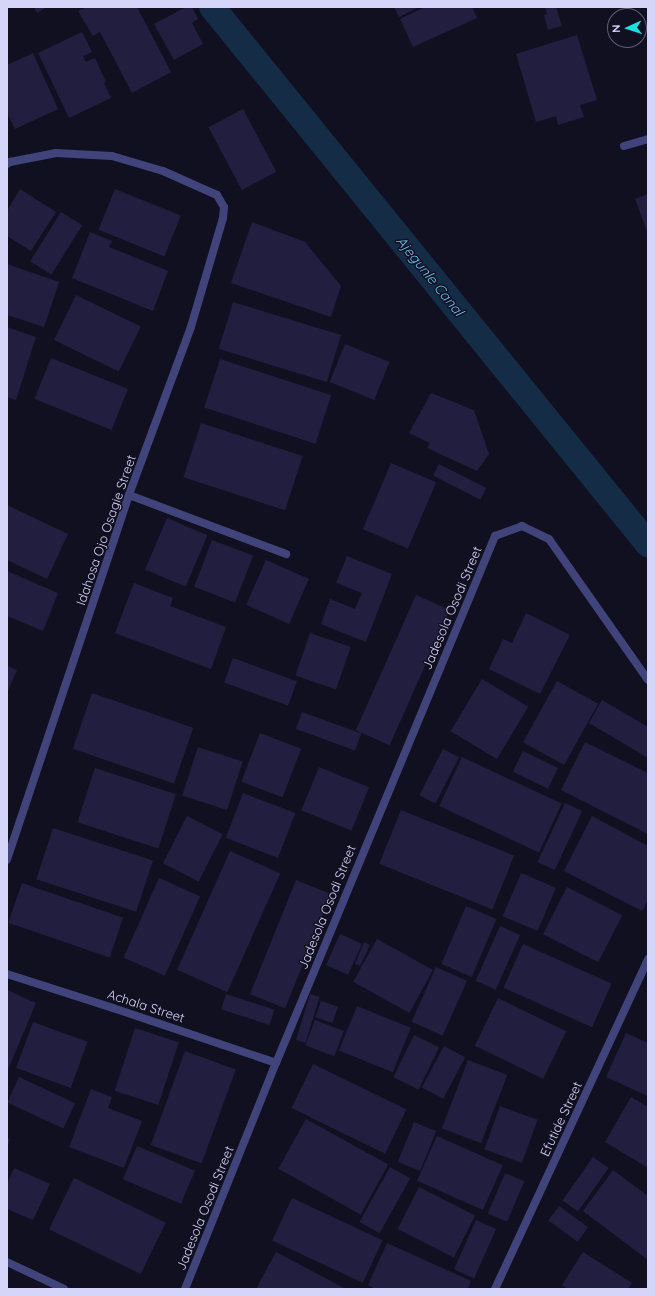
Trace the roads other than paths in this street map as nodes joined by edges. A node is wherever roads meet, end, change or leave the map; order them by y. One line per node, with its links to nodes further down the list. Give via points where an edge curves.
1 (648, 139): 2 (street)
2 (624, 146)
3 (8, 163): 4 (street, Idahosa Ojo Osagie Street, via 56,152 112,156 163,170 217,195 224,207 191,327)
4 (129, 495): 5 (street); 7 (street, Idahosa Ojo Osagie Street)
5 (286, 554)
6 (648, 680): 10 (street, Jadesola Osodi Street, via 549,539 522,526 495,536)
7 (7, 860)
8 (648, 959): 14 (street, Efutide Street)
9 (7, 974): 10 (street, Achala Street)
10 (276, 1063): 13 (street, Jadesola Osodi Street)
11 (7, 1262): 12 (street)
12 (64, 1289)
13 (185, 1289)
14 (495, 1289)

